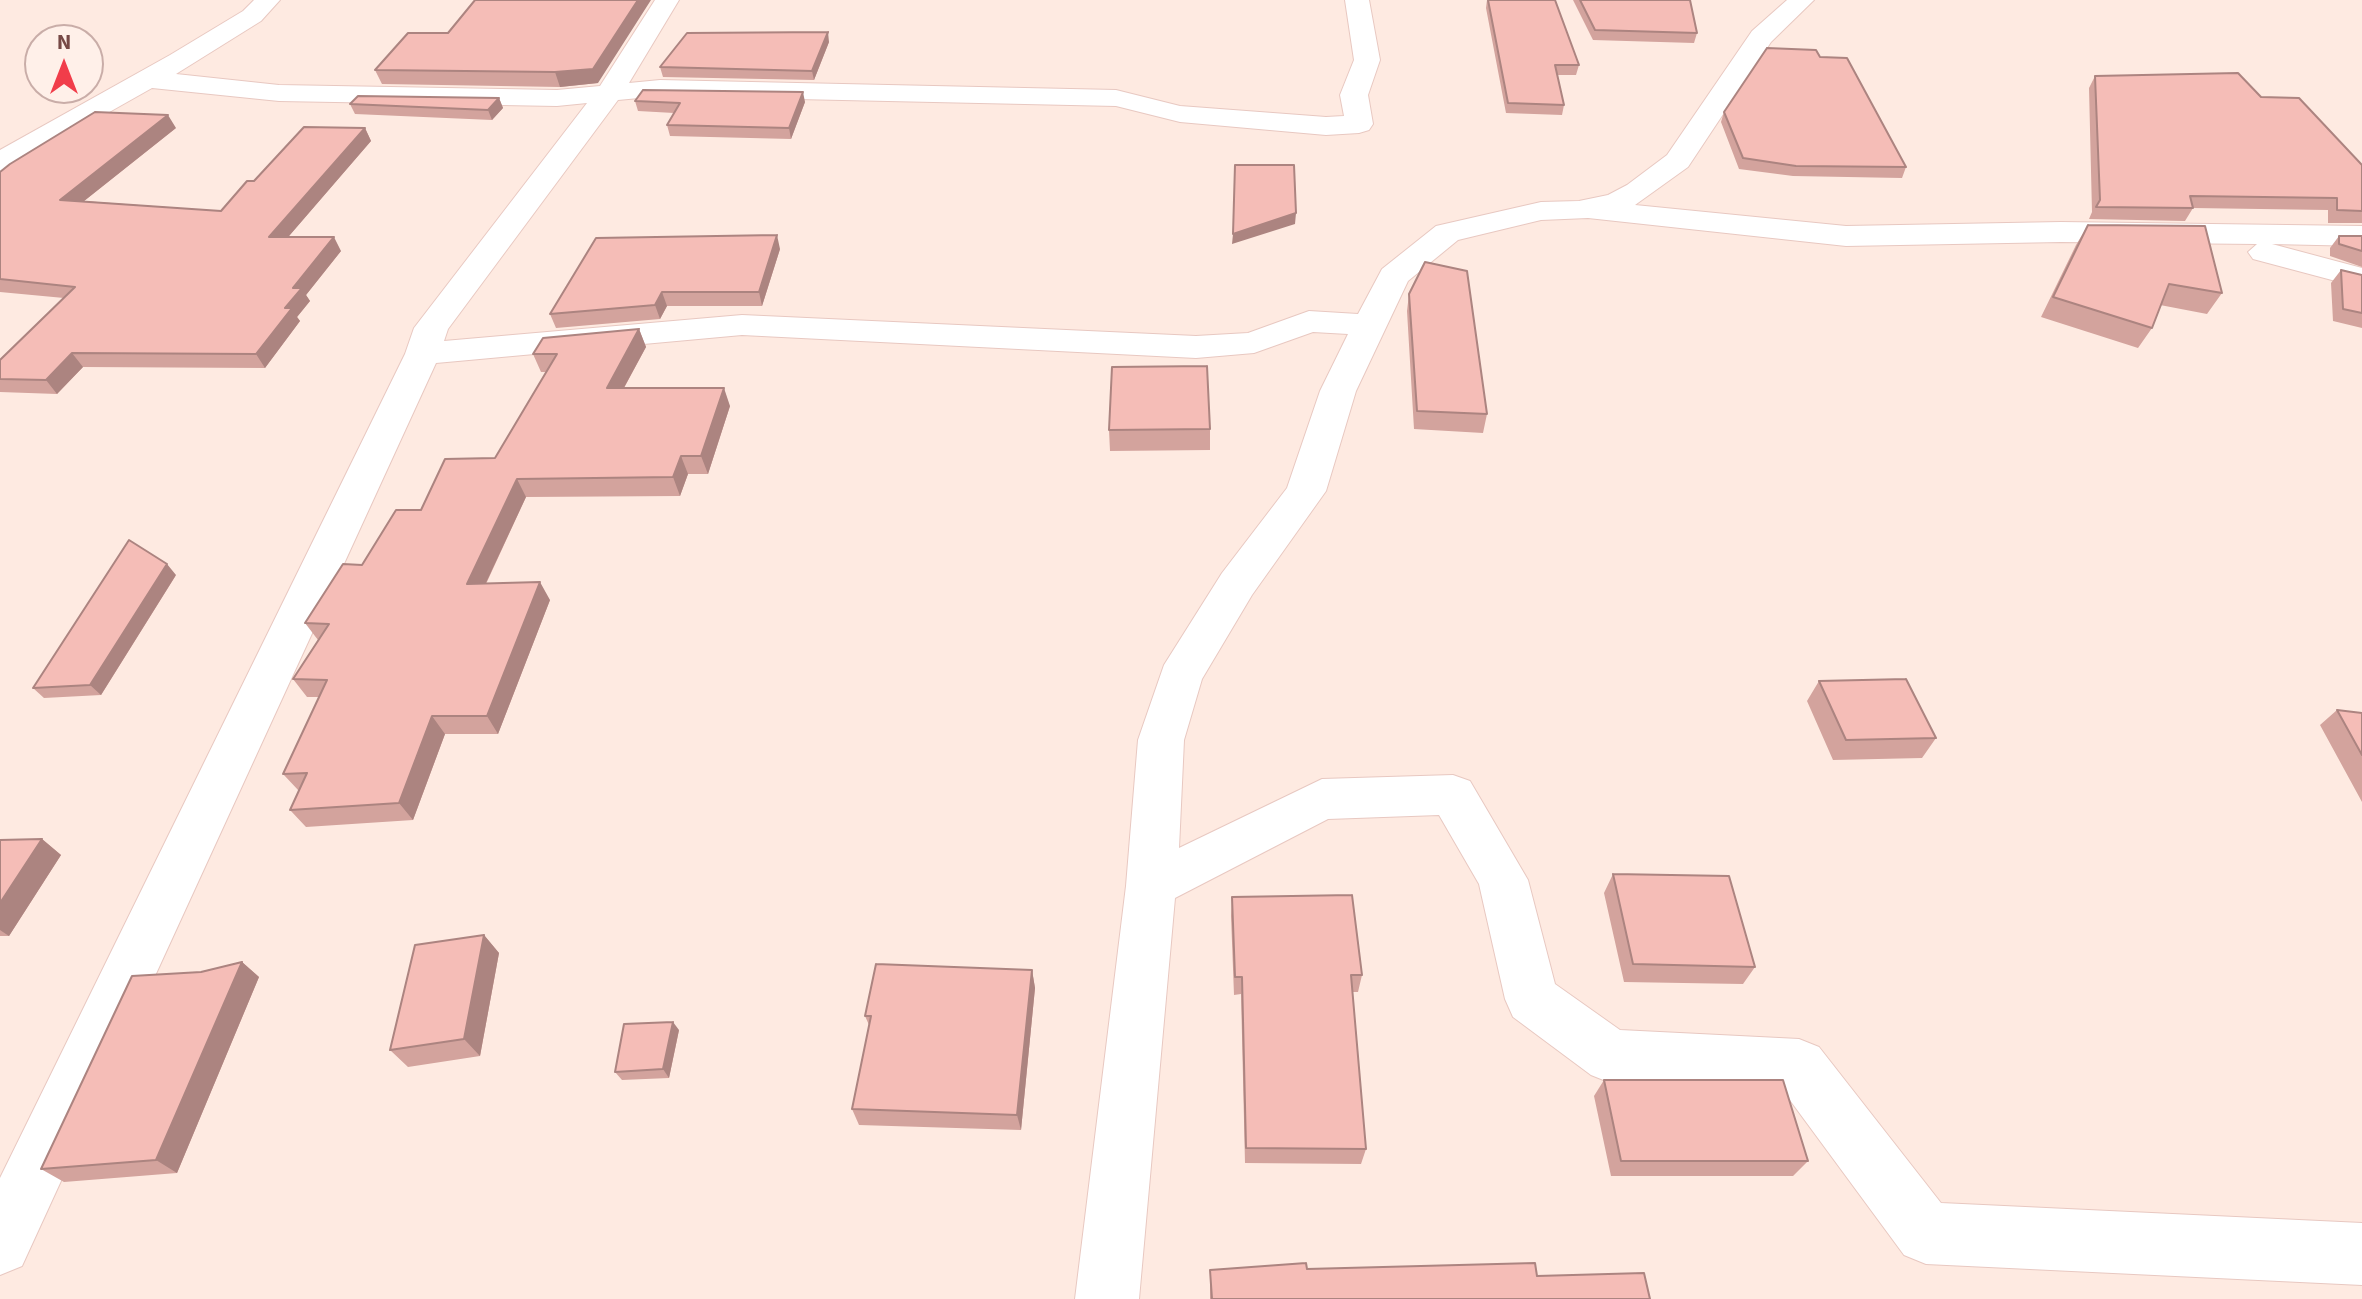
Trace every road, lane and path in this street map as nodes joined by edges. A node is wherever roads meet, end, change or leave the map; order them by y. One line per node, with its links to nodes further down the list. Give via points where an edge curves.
1 (268, 0): 5 (street, via 252,16)
2 (667, 0): 6 (street)
3 (1357, 0): 6 (street, via 1367,60 1354,95 1359,124 1180,114 1116,98 660,88)
4 (1802, 0): 8 (street, via 1761,37 1678,161 1617,203)
5 (148, 79): 6 (street, via 279,93 557,98); 7 (street)
6 (609, 93): 13 (street, via 431,328)
7 (0, 162)
8 (1579, 210): 9 (street, via 1846,236); 12 (street, via 1541,211 1447,233 1394,276)
9 (2196, 234): 10 (street); 11 (street)
10 (2362, 236)
11 (2362, 278)
12 (1370, 325): 13 (street, via 1309,321 1254,343 1196,347 742,325); 14 (street, via 1338,391 1306,491 1237,584 1180,677 1161,740)
13 (423, 354): 15 (street)
14 (1151, 886): 16 (street, via 1322,799 1453,795 1503,880 1532,999 1611,1056 1799,1066 1926,1233); 17 (street)
15 (0, 1244)
16 (2362, 1254)
17 (1107, 1299)

